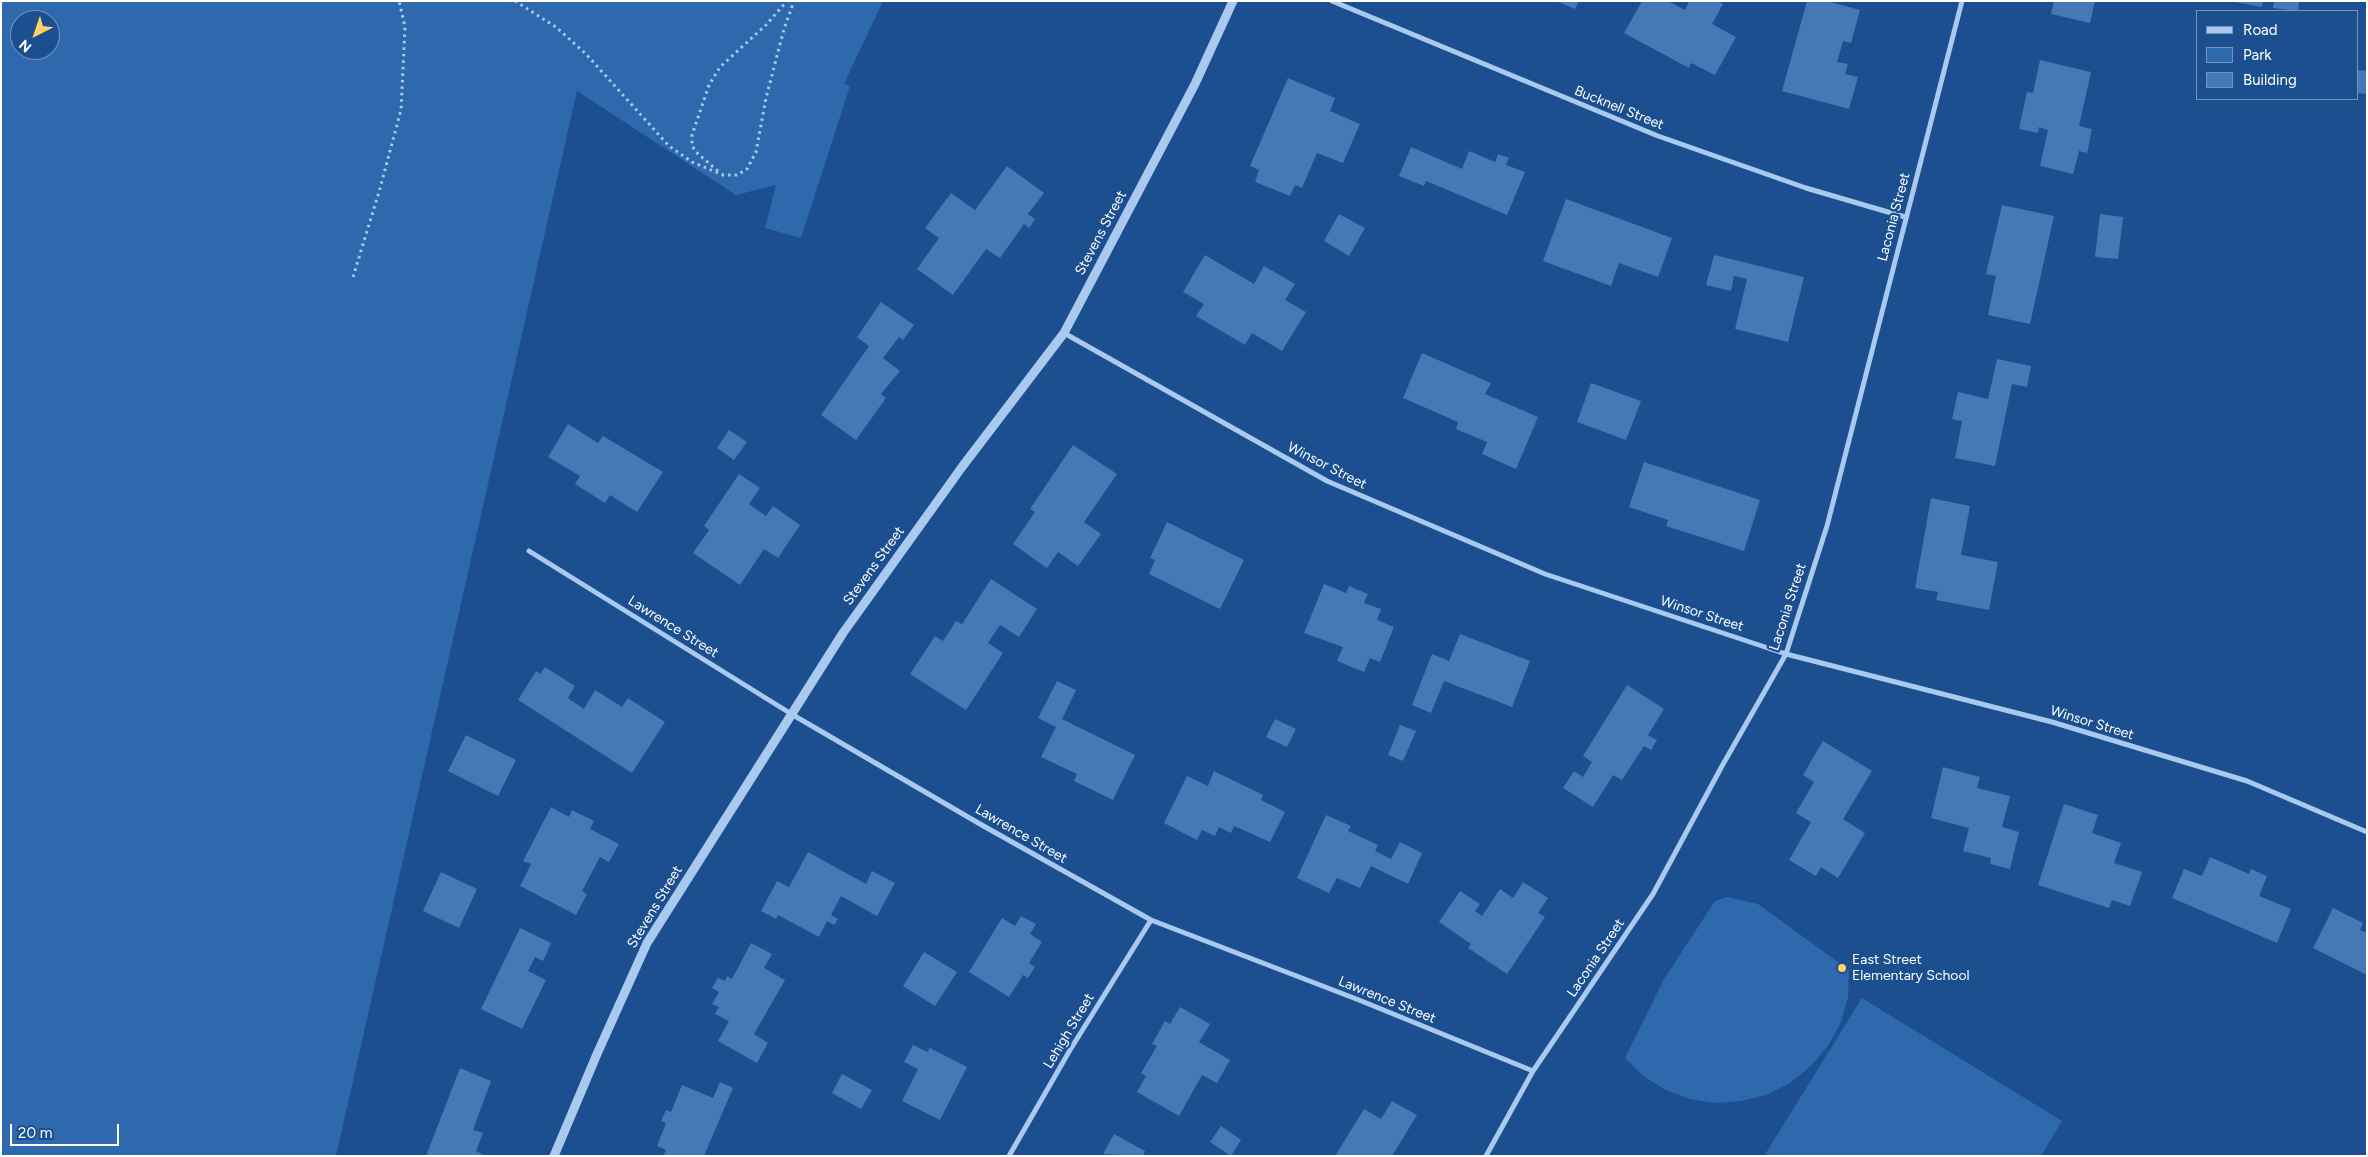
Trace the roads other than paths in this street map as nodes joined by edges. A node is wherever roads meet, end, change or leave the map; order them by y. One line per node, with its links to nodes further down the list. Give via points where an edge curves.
1 (1233, 1): 5 (street, Stevens Street, via 1195,84)
2 (1332, 1): 4 (street, Bucknell Street, via 1658,136 1806,188)
3 (1962, 1): 4 (street, Laconia Street)
4 (1905, 217): 7 (street, Laconia Street, via 1827,526)
5 (1064, 333): 7 (street, Winsor Street, via 1327,482 1545,574); 8 (street, Stevens Street, via 962,467 848,626)
6 (529, 551): 8 (street, Lawrence Street)
7 (1786, 654): 9 (street, Winsor Street, via 2052,722 2247,781); 11 (street, Laconia Street, via 1653,894)
8 (793, 714): 10 (street, Lawrence Street); 12 (street, Stevens Street, via 647,943)
9 (2367, 832)
10 (1151, 920): 11 (street, Lawrence Street); 13 (street, Lehigh Street)
11 (1533, 1071): 14 (street, Laconia Street)
12 (554, 1156)
13 (1008, 1156)
14 (1486, 1156)

